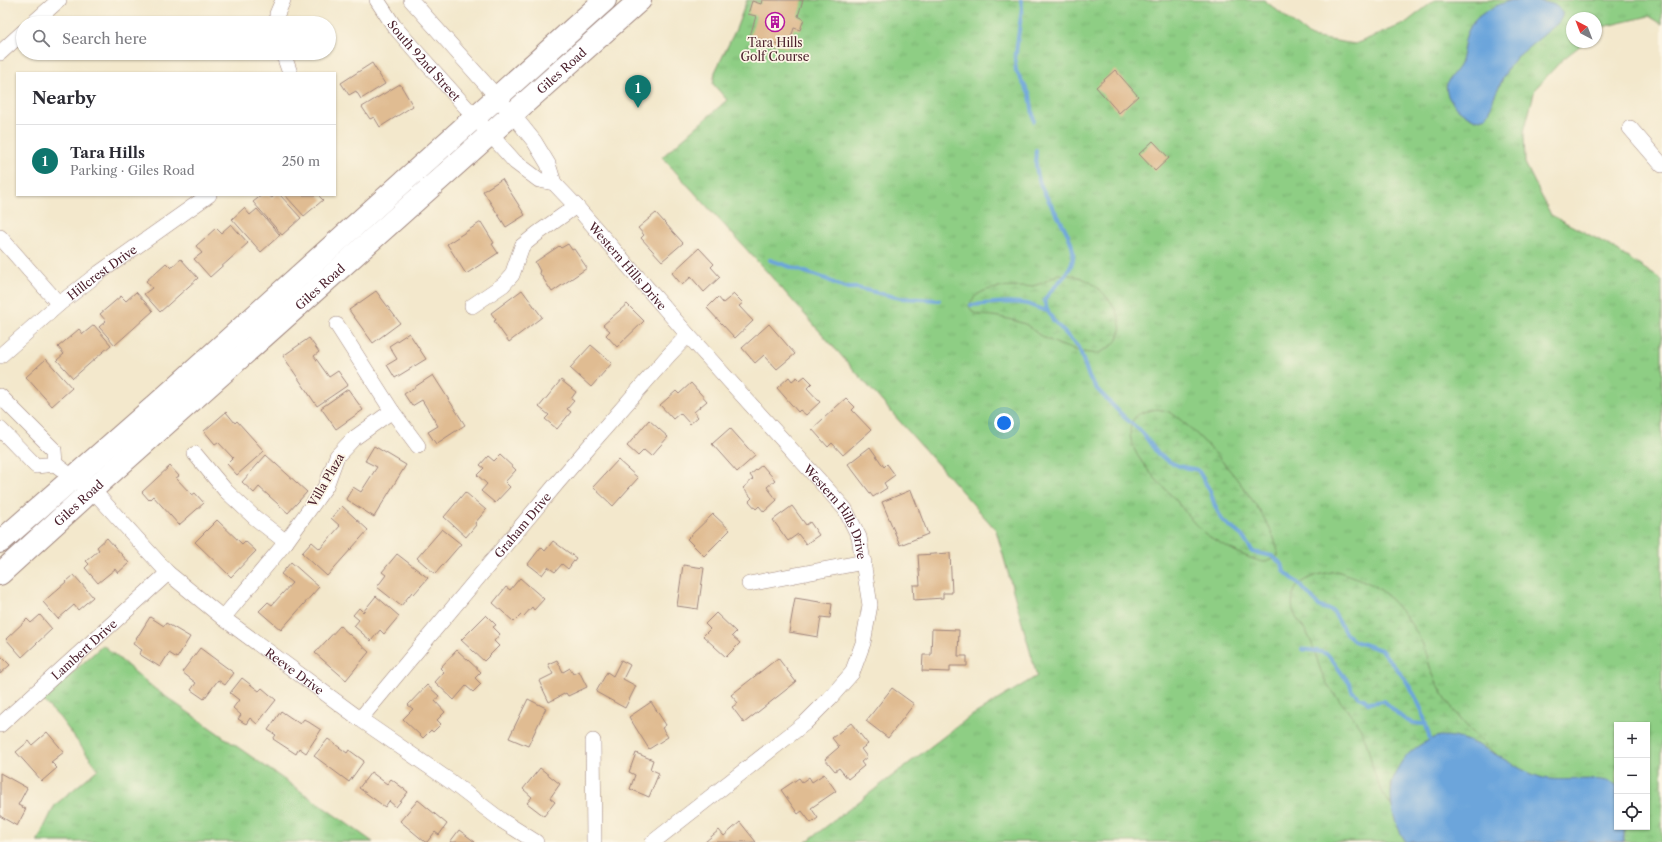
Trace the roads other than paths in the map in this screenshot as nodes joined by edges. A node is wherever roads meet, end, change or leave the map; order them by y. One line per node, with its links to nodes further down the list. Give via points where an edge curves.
1 (59, 0): 7 (street)
2 (283, 0): 8 (street)
3 (377, 0): 15 (street, South 92nd Street, via 399,31)
4 (411, 0): 13 (street)
5 (605, 0): 13 (main road, Giles Road)
6 (640, 0): 14 (main road, Giles Road)
7 (41, 16)
8 (277, 16)
9 (16, 38): 10 (street)
10 (0, 53)
11 (285, 60): 12 (street)
12 (290, 72)
13 (497, 98): 14 (street, Western Hills Drive); 15 (main road, Giles Road)
14 (513, 115): 17 (main road, Giles Road); 19 (street, Western Hills Drive, via 548,164)
15 (476, 117): 17 (street, Western Hills Drive); 34 (main road, Giles Road)
16 (1630, 128): 18 (street)
17 (491, 135): 19 (street, Western Hills Drive, via 515,162 539,180); 35 (main road, Giles Road)
18 (1662, 165)
19 (554, 183): 21 (street, Western Hills Drive)
20 (207, 196): 23 (street, Hillcrest Drive)
21 (576, 206): 24 (street, via 522,246 512,275 503,285); 26 (street, Western Hills Drive)
22 (0, 237): 23 (street)
23 (59, 304): 27 (street, Hillcrest Drive)
24 (472, 306)
25 (337, 324): 29 (street)
26 (688, 335): 38 (street, Western Hills Drive, via 844,509 859,536); 43 (street, Graham Drive, via 558,482)
27 (0, 356)
28 (0, 396): 33 (street, via 54,450)
29 (392, 411): 31 (street); 37 (street, Villa Plaza, via 353,439 337,456 326,486)
30 (0, 429): 33 (street, via 36,466)
31 (418, 446)
32 (195, 454): 37 (street, via 226,491)
33 (55, 464): 34 (street, Reeve Drive)
34 (74, 477): 35 (street, Reeve Drive); 36 (main road, Giles Road)
35 (92, 490): 39 (street, Reeve Drive); 40 (main road, Giles Road)
36 (0, 542)
37 (286, 542): 42 (street, Villa Plaza)
38 (864, 562): 41 (street); 48 (street, Western Hills Drive, via 870,605 863,642 852,673 805,723)
39 (168, 573): 42 (street, Reeve Drive); 44 (street, Lambert Drive)
40 (0, 574)
41 (749, 584)
42 (223, 618): 43 (street, Reeve Drive)
43 (360, 719): 46 (street, Reeve Drive, via 450,781 501,820)
44 (0, 725)
45 (593, 741): 47 (street)
46 (536, 842)
47 (594, 842)
48 (653, 842)

